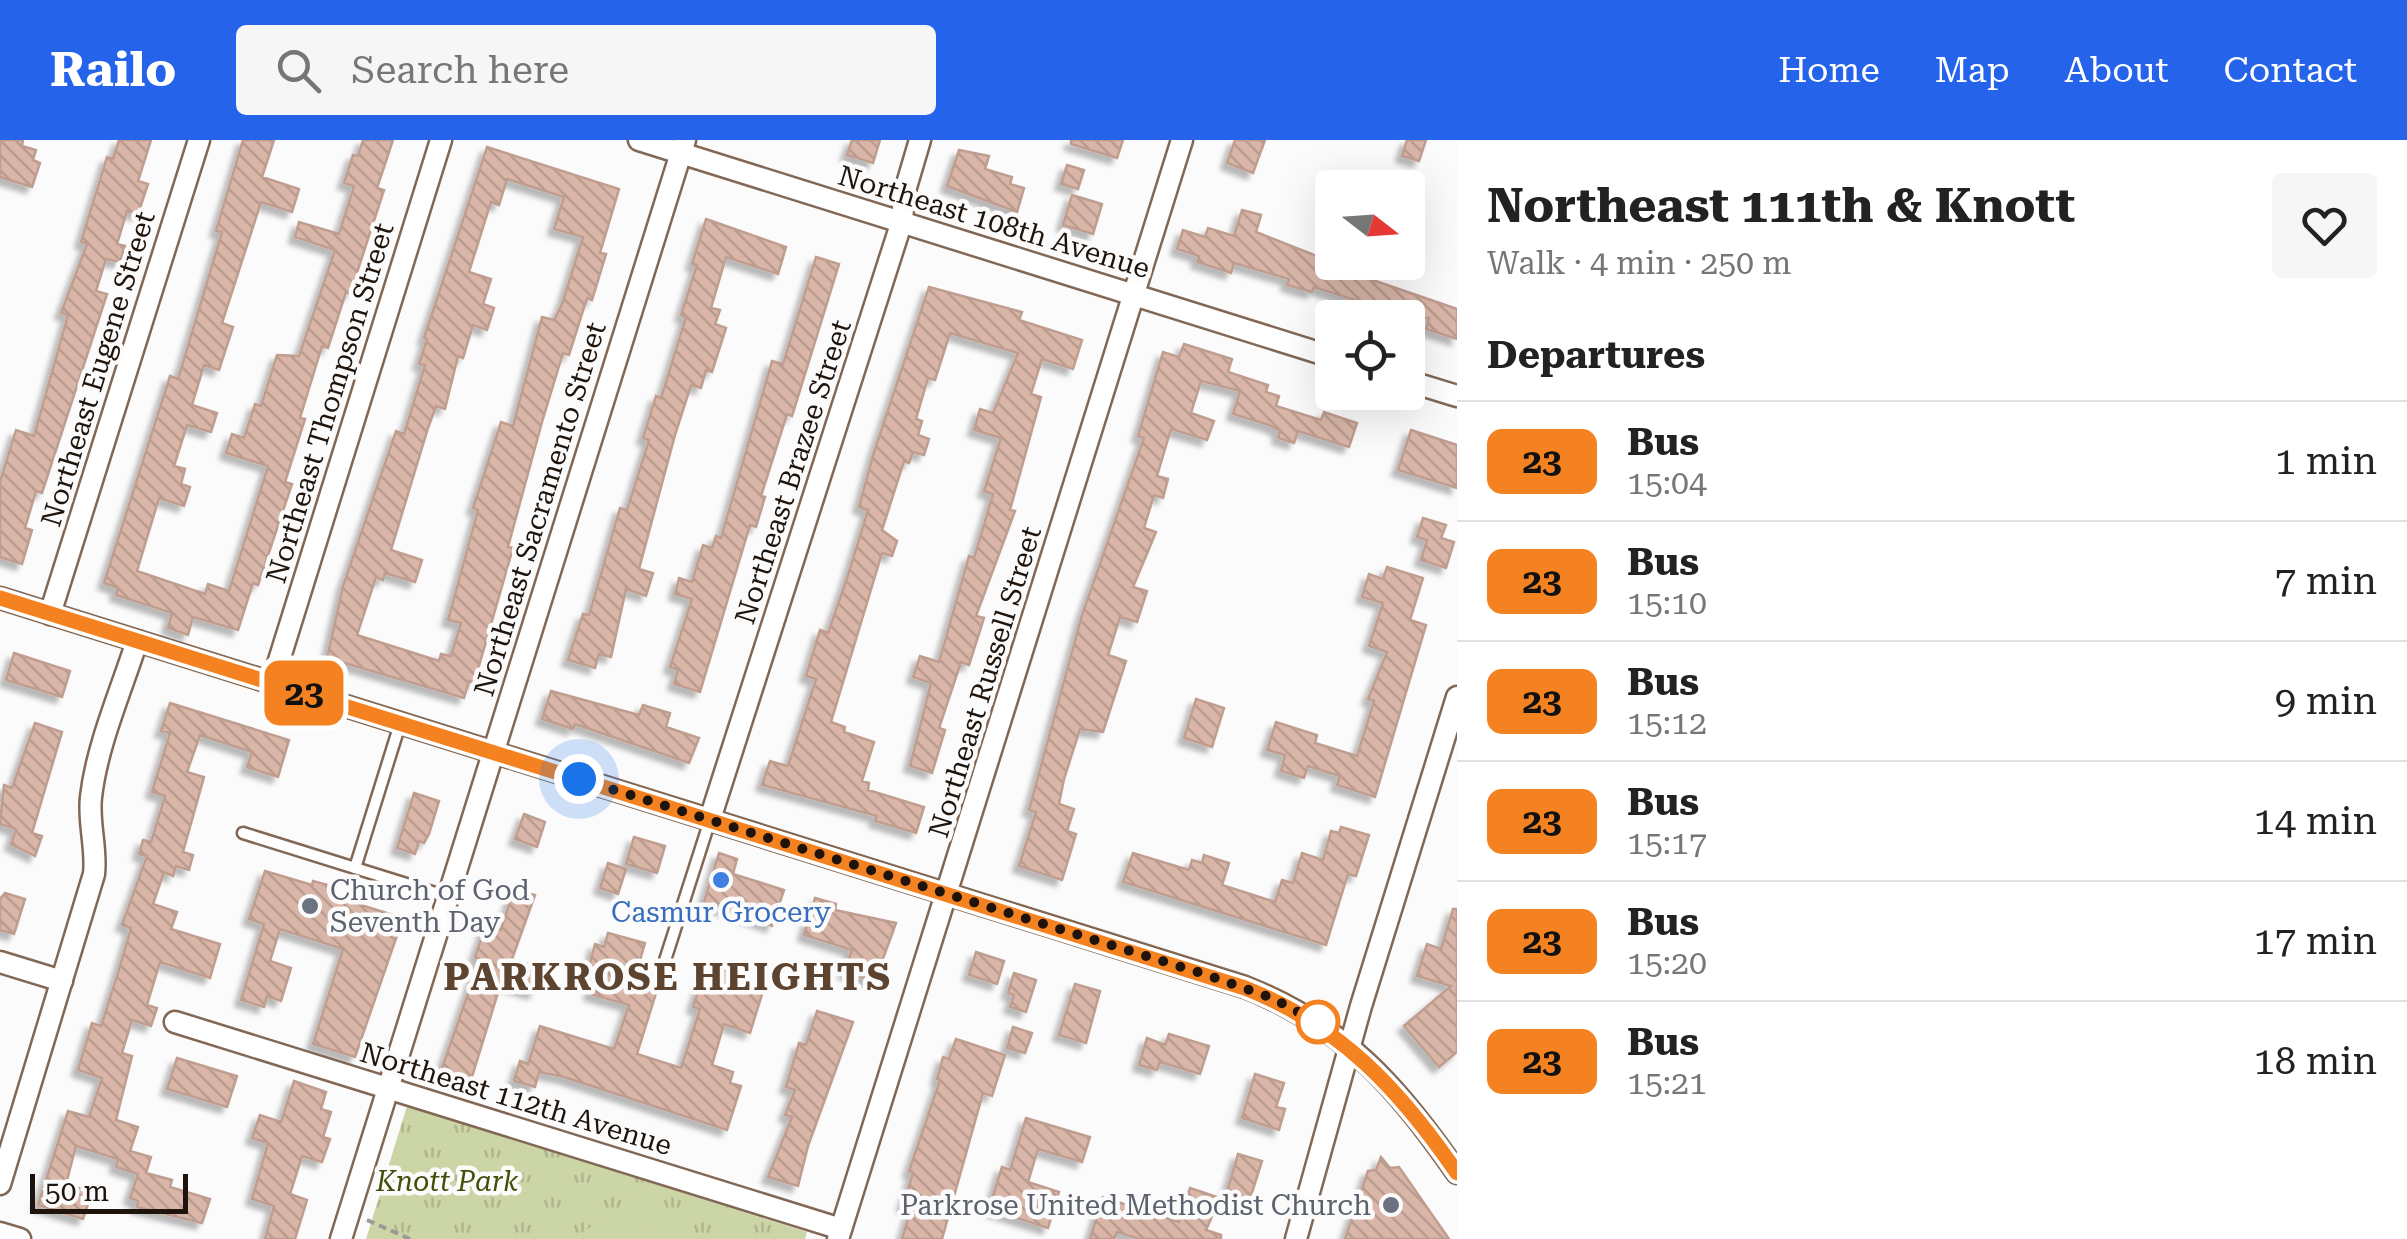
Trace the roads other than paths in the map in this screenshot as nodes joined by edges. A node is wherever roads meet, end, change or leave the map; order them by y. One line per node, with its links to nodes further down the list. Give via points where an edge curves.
1 (198, 140): 13 (street, Northeast Eugene Street)
2 (441, 140): 15 (street, Northeast Thompson Street)
3 (639, 140): 6 (street, Northeast 108th Avenue)
4 (920, 140): 7 (street, Northeast Brazee Street)
5 (1182, 140): 8 (street, Northeast Russell Street)
6 (683, 146): 7 (street, Northeast 108th Avenue); 18 (street, Northeast Sacramento Street)
7 (902, 221): 8 (street, Northeast 108th Avenue); 19 (street, Northeast Brazee Street)
8 (1132, 293): 9 (street, Northeast 108th Avenue); 22 (street, Northeast Russell Street)
9 (1315, 352)
10 (1425, 386): 11 (street)
11 (1457, 396)
12 (0, 598): 13 (street)
13 (50, 614): 14 (street)
14 (137, 641): 15 (street); 26 (street, via 95,778 94,874)
15 (272, 683): 17 (street)
16 (1457, 696): 28 (street)
17 (400, 723): 18 (street); 21 (lane)
18 (493, 752): 19 (street); 23 (street, Northeast Sacramento Street)
19 (710, 819): 22 (street); 25 (lane)
20 (243, 833): 21 (lane)
21 (354, 868): 23 (lane)
22 (946, 894): 28 (street, via 1245,988 1299,1011); 33 (street, Northeast Russell Street)
23 (448, 897): 29 (street, Northeast Sacramento Street)
24 (0, 962): 26 (street)
25 (658, 979)
26 (62, 981): 31 (street)
27 (175, 1022): 29 (street, Northeast 112th Avenue)
28 (1352, 1047): 30 (street, via 1399,1094); 36 (street)
29 (387, 1088): 33 (street, Northeast 112th Avenue); 35 (street, Northeast Sacramento Street)
30 (1457, 1173)
31 (0, 1184)
32 (0, 1233): 34 (street)
33 (839, 1234)
34 (20, 1239)
35 (341, 1239)
36 (1296, 1239)

